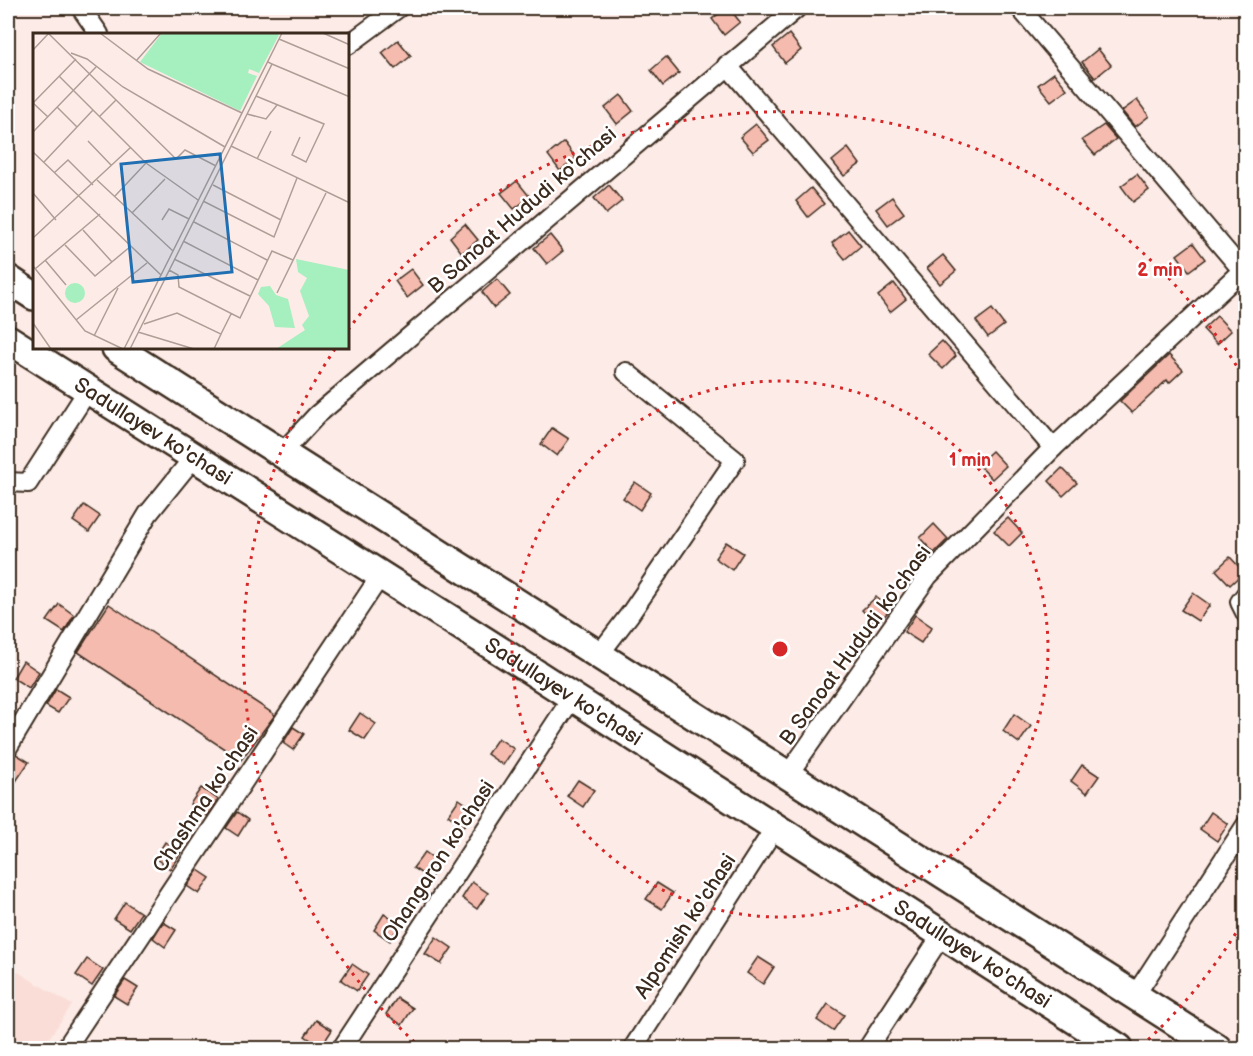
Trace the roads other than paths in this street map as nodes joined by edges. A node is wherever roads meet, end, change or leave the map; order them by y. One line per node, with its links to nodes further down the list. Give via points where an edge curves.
1 (81, 8): 6 (street)
2 (398, 8): 5 (street)
3 (797, 8): 8 (street, B Sanoat Hududi ko'chasi)
4 (1020, 8): 9 (street)
5 (378, 14): 7 (street)
6 (98, 33)
7 (350, 43)
8 (727, 65): 16 (street); 17 (street, B Sanoat Hududi ko'chasi, via 316,416)
9 (1244, 268): 16 (street, B Sanoat Hududi ko'chasi)
10 (8, 279): 11 (main road)
11 (33, 295)
12 (8, 339): 15 (main road, Sadullayev ko'chasi)
13 (119, 350): 17 (main road)
14 (626, 372): 23 (street, via 735,460)
15 (88, 390): 18 (main road, Sadullayev ko'chasi); 19 (street, via 27,483)
16 (1053, 448): 26 (street, B Sanoat Hududi ko'chasi, via 928,576)
17 (281, 454): 23 (main road)
18 (194, 457): 20 (main road, Sadullayev ko'chasi); 25 (street, via 148,514)
19 (8, 482)
20 (381, 575): 24 (main road, Sadullayev ko'chasi); 31 (street, Chashma ko'chasi)
21 (1245, 594): 22 (street, via 1240,602)
22 (1245, 614)
23 (598, 656): 26 (main road)
24 (572, 698): 28 (main road, Sadullayev ko'chasi); 32 (street, Ohangaron ko'chasi)
25 (8, 747)
26 (787, 776): 30 (main road)
27 (1245, 825): 30 (street)
28 (774, 829): 29 (main road, Sadullayev ko'chasi); 33 (street, Alpomish ko'chasi)
29 (941, 936): 34 (street); 35 (main road, Sadullayev ko'chasi)
30 (1134, 997): 36 (main road)
31 (66, 1048)
32 (342, 1048)
33 (633, 1048)
34 (868, 1048)
35 (1119, 1048)
36 (1217, 1048)

